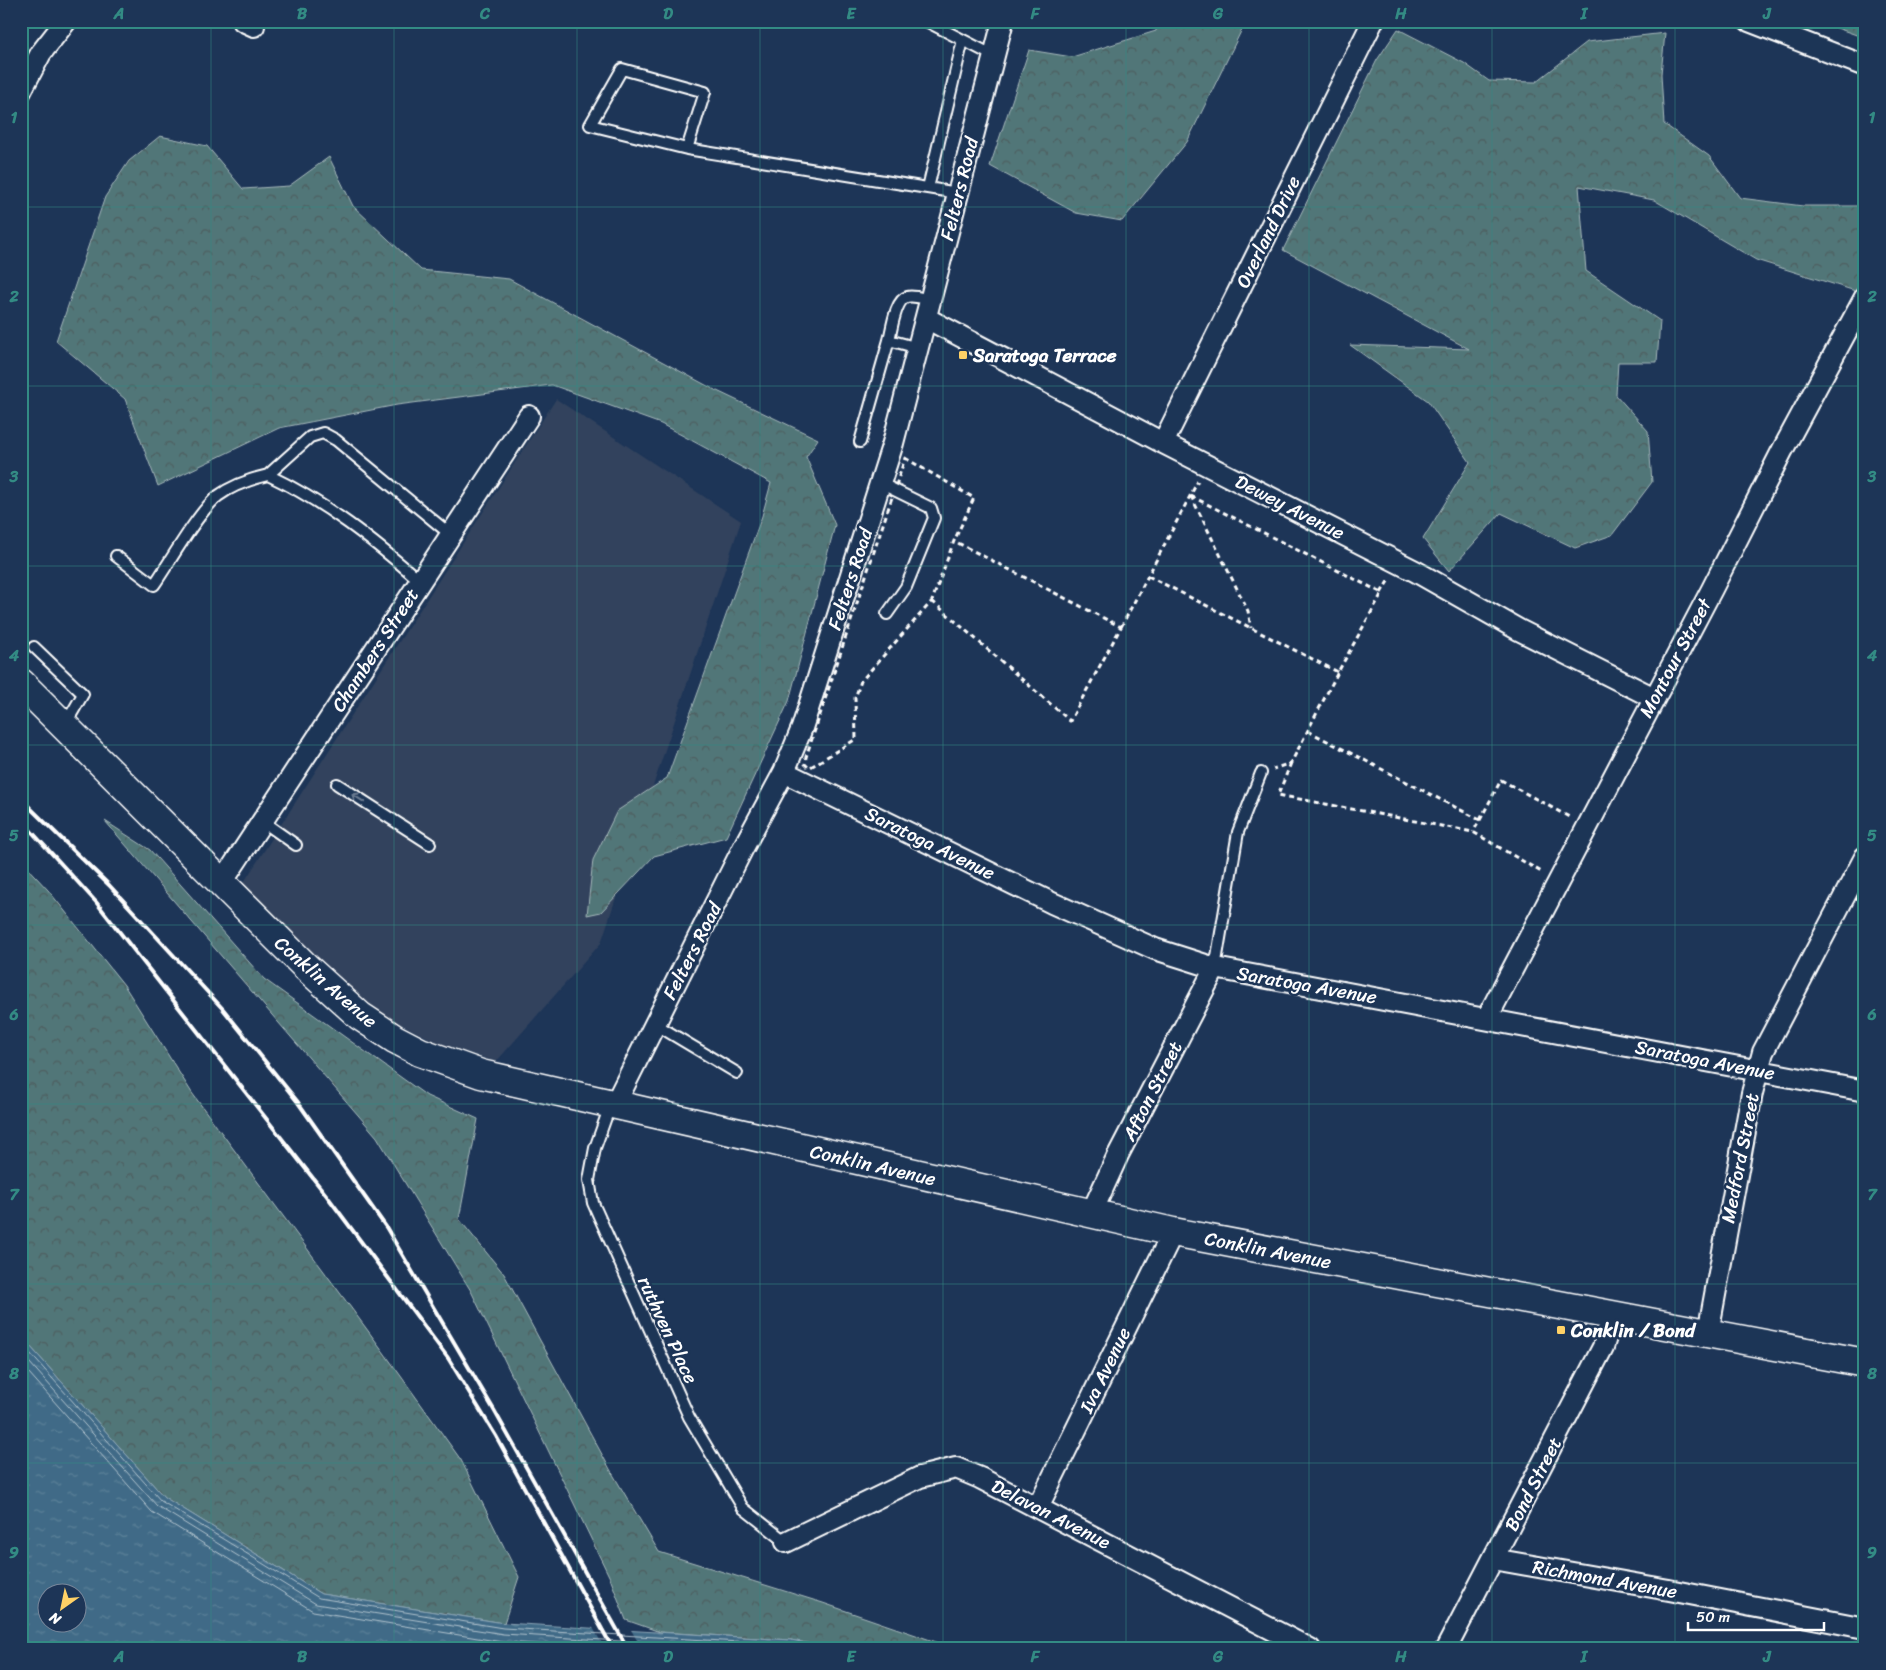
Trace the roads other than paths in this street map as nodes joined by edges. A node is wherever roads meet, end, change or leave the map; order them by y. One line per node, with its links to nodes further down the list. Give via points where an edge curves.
1 (66, 21): 9 (street, via 41,53)
2 (926, 21): 6 (lane)
3 (1003, 21): 7 (street, Felters Road)
4 (1373, 21): 19 (street, Overland Drive)
5 (1749, 21): 8 (street)
6 (963, 40): 7 (lane); 11 (lane)
7 (994, 56): 12 (street, Felters Road)
8 (1865, 66)
9 (21, 91)
10 (687, 149): 10 (lane, via 590,125 622,69 705,92); 11 (lane)
11 (928, 188): 12 (lane)
12 (958, 193): 14 (street, Felters Road)
13 (1865, 297): 28 (street, Montour Street)
14 (929, 309): 15 (lane, via 909,296 903,298); 16 (street, Felters Road); 19 (street, Dewey Avenue)
15 (889, 340): 16 (lane); 18 (lane)
16 (918, 348): 21 (street, Felters Road)
17 (529, 416): 22 (street, Chambers Street)
18 (860, 442)
19 (1163, 443): 28 (street, Dewey Avenue, via 1415,571 1519,630)
20 (268, 475): 22 (lane, via 310,437 323,433 336,440); 23 (lane, via 246,480 218,496 154,585); 24 (lane, via 330,509)
21 (880, 483): 25 (lane, via 931,508 934,518 906,587); 30 (street, Felters Road, via 802,728)
22 (450, 535): 24 (street, Chambers Street)
23 (116, 556)
24 (420, 581): 33 (street, Chambers Street)
25 (887, 614)
26 (34, 647): 29 (lane, via 83,694)
27 (21, 683): 29 (main road, Conklin Avenue)
28 (1654, 698): 39 (street, Montour Street)
29 (64, 726): 37 (main road, Conklin Avenue)
30 (784, 772): 38 (street, Saratoga Avenue, via 1061,907 1154,949); 40 (street, Felters Road)
31 (1261, 773): 38 (lane, via 1238,832)
32 (337, 784): 34 (lane, one-way to 32)
33 (262, 821): 35 (lane); 37 (street, Chambers Street)
34 (430, 844)
35 (296, 845)
36 (1865, 857): 41 (street, Medford Street, via 1762,1052)
37 (221, 884): 44 (main road, Conklin Avenue, via 306,968 360,1016 395,1039 420,1052 481,1074)
38 (1215, 968): 39 (street, Saratoga Avenue); 45 (street, Afton Street)
39 (1487, 1018): 41 (street, Saratoga Avenue)
40 (655, 1024): 42 (lane); 44 (street, Felters Road)
41 (1757, 1070): 43 (street, Saratoga Avenue); 48 (street, Medford Street)
42 (737, 1072)
43 (1865, 1091)
44 (612, 1105): 45 (main road, Conklin Avenue); 51 (lane, ruthven Place, via 595,1148 589,1180 593,1203 689,1417 743,1508)
45 (1091, 1214): 46 (main road, Conklin Avenue)
46 (1173, 1232): 47 (main road, Conklin Avenue); 50 (street, Iva Avenue)
47 (1613, 1316): 48 (main road, Conklin Avenue); 52 (street, Bond Street, via 1603,1347)
48 (1708, 1333): 49 (main road, Conklin Avenue)
49 (1865, 1362)
50 (1038, 1507): 51 (street, Delavan Avenue, via 956,1468 920,1477); 54 (street, Delavan Avenue)
51 (786, 1542)
52 (1493, 1559): 53 (street, Richmond Avenue); 55 (street, Bond Street)
53 (1865, 1628)
54 (1310, 1649)
55 (1446, 1649)

